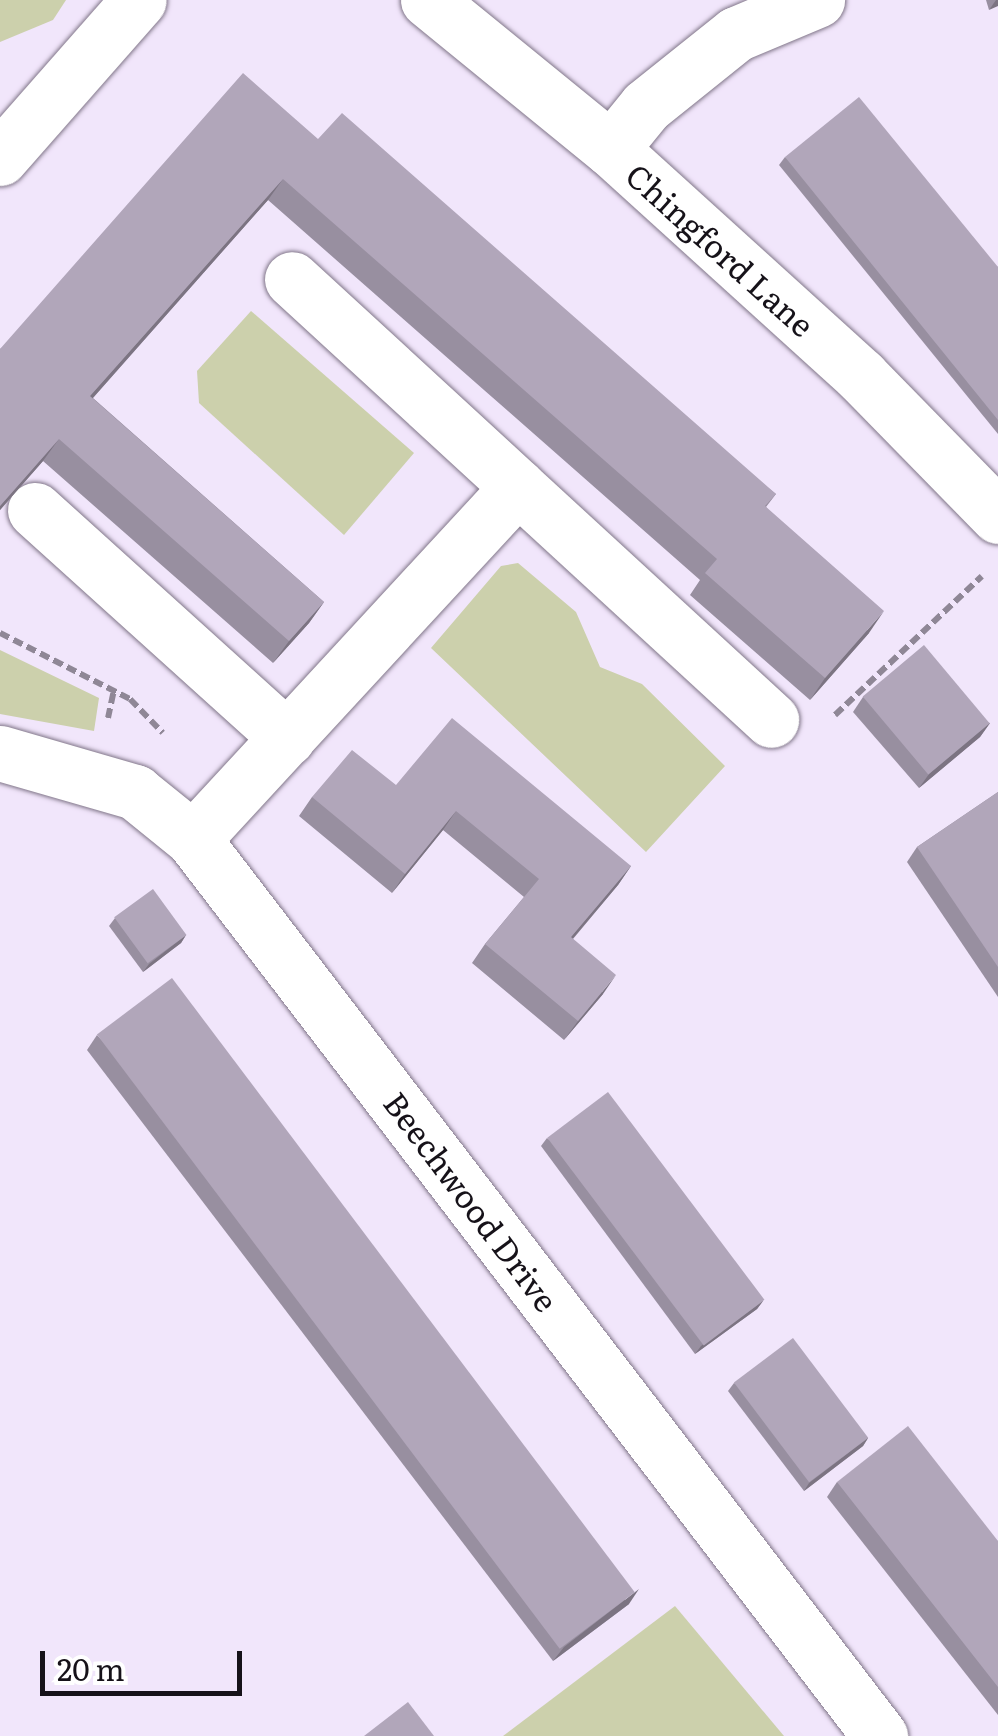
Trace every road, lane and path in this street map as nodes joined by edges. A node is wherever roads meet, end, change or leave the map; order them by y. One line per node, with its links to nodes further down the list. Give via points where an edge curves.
1 (139, 0): 4 (street)
2 (428, 0): 5 (street, Chingford Lane)
3 (818, 0): 5 (street, via 736,34 646,106)
4 (5, 144)
5 (611, 149): 9 (street, Chingford Lane, via 861,376)
6 (292, 280): 7 (street)
7 (518, 487): 12 (street); 13 (street)
8 (35, 510): 13 (street)
9 (998, 516)
10 (982, 575): 12 (path, via 807,742)
11 (0, 633): 15 (path, via 130,699)
12 (771, 720)
13 (287, 738): 15 (street)
14 (0, 753): 15 (street, Beechwood Drive, via 136,792)
15 (210, 822): 16 (street, Beechwood Drive)
16 (880, 1736)

